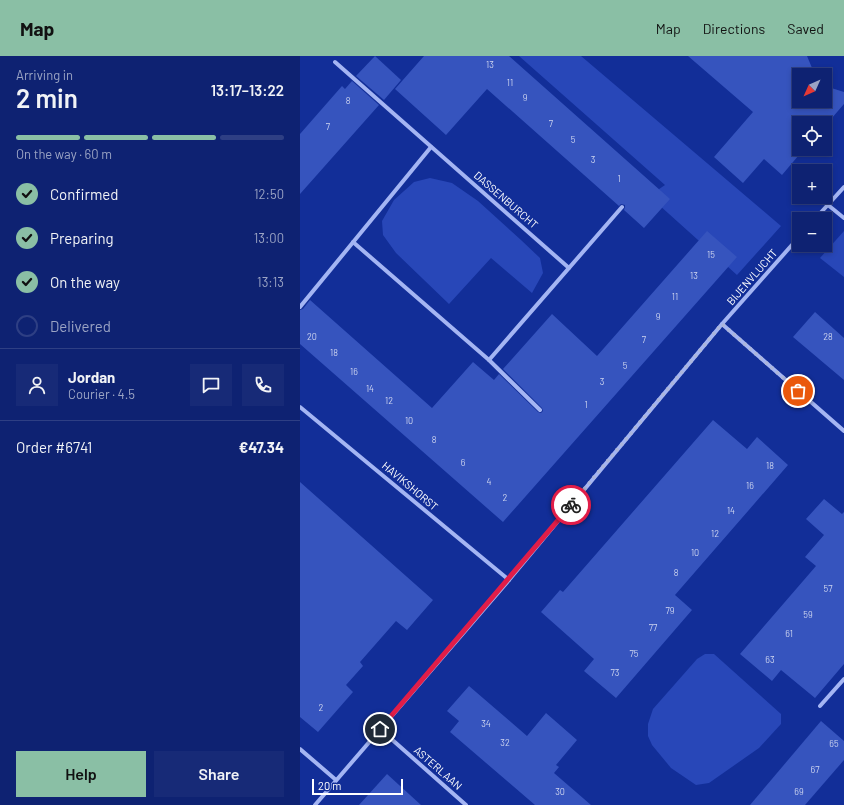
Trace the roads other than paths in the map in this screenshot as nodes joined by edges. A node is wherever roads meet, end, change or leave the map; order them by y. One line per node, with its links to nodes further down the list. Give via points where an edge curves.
1 (335, 62): 2 (street, DASSENBURCHT)
2 (431, 146): 8 (street); 10 (street, DASSENBURCHT)
3 (844, 187): 4 (street)
4 (828, 205): 6 (street); 7 (street)
5 (622, 207): 10 (street)
6 (822, 212)
7 (844, 218)
8 (353, 242): 11 (street); 13 (street)
9 (792, 245): 12 (street, BIJENVLUCHT)
10 (569, 268): 13 (street)
11 (300, 307)
12 (722, 324): 16 (street); 17 (street, BIJENVLUCHT)
13 (489, 360): 15 (street)
14 (300, 406): 17 (street, HAVIKSHORST)
15 (540, 410)
16 (844, 431)
17 (508, 580): 20 (street, BIJENVLUCHT)
18 (844, 679): 19 (street)
19 (820, 706)
20 (380, 729): 22 (street, BIJENVLUCHT); 24 (street, ASTERLAAN)
21 (300, 748): 22 (street)
22 (336, 780): 23 (street, BIJENVLUCHT)
23 (315, 805)
24 (466, 805)

